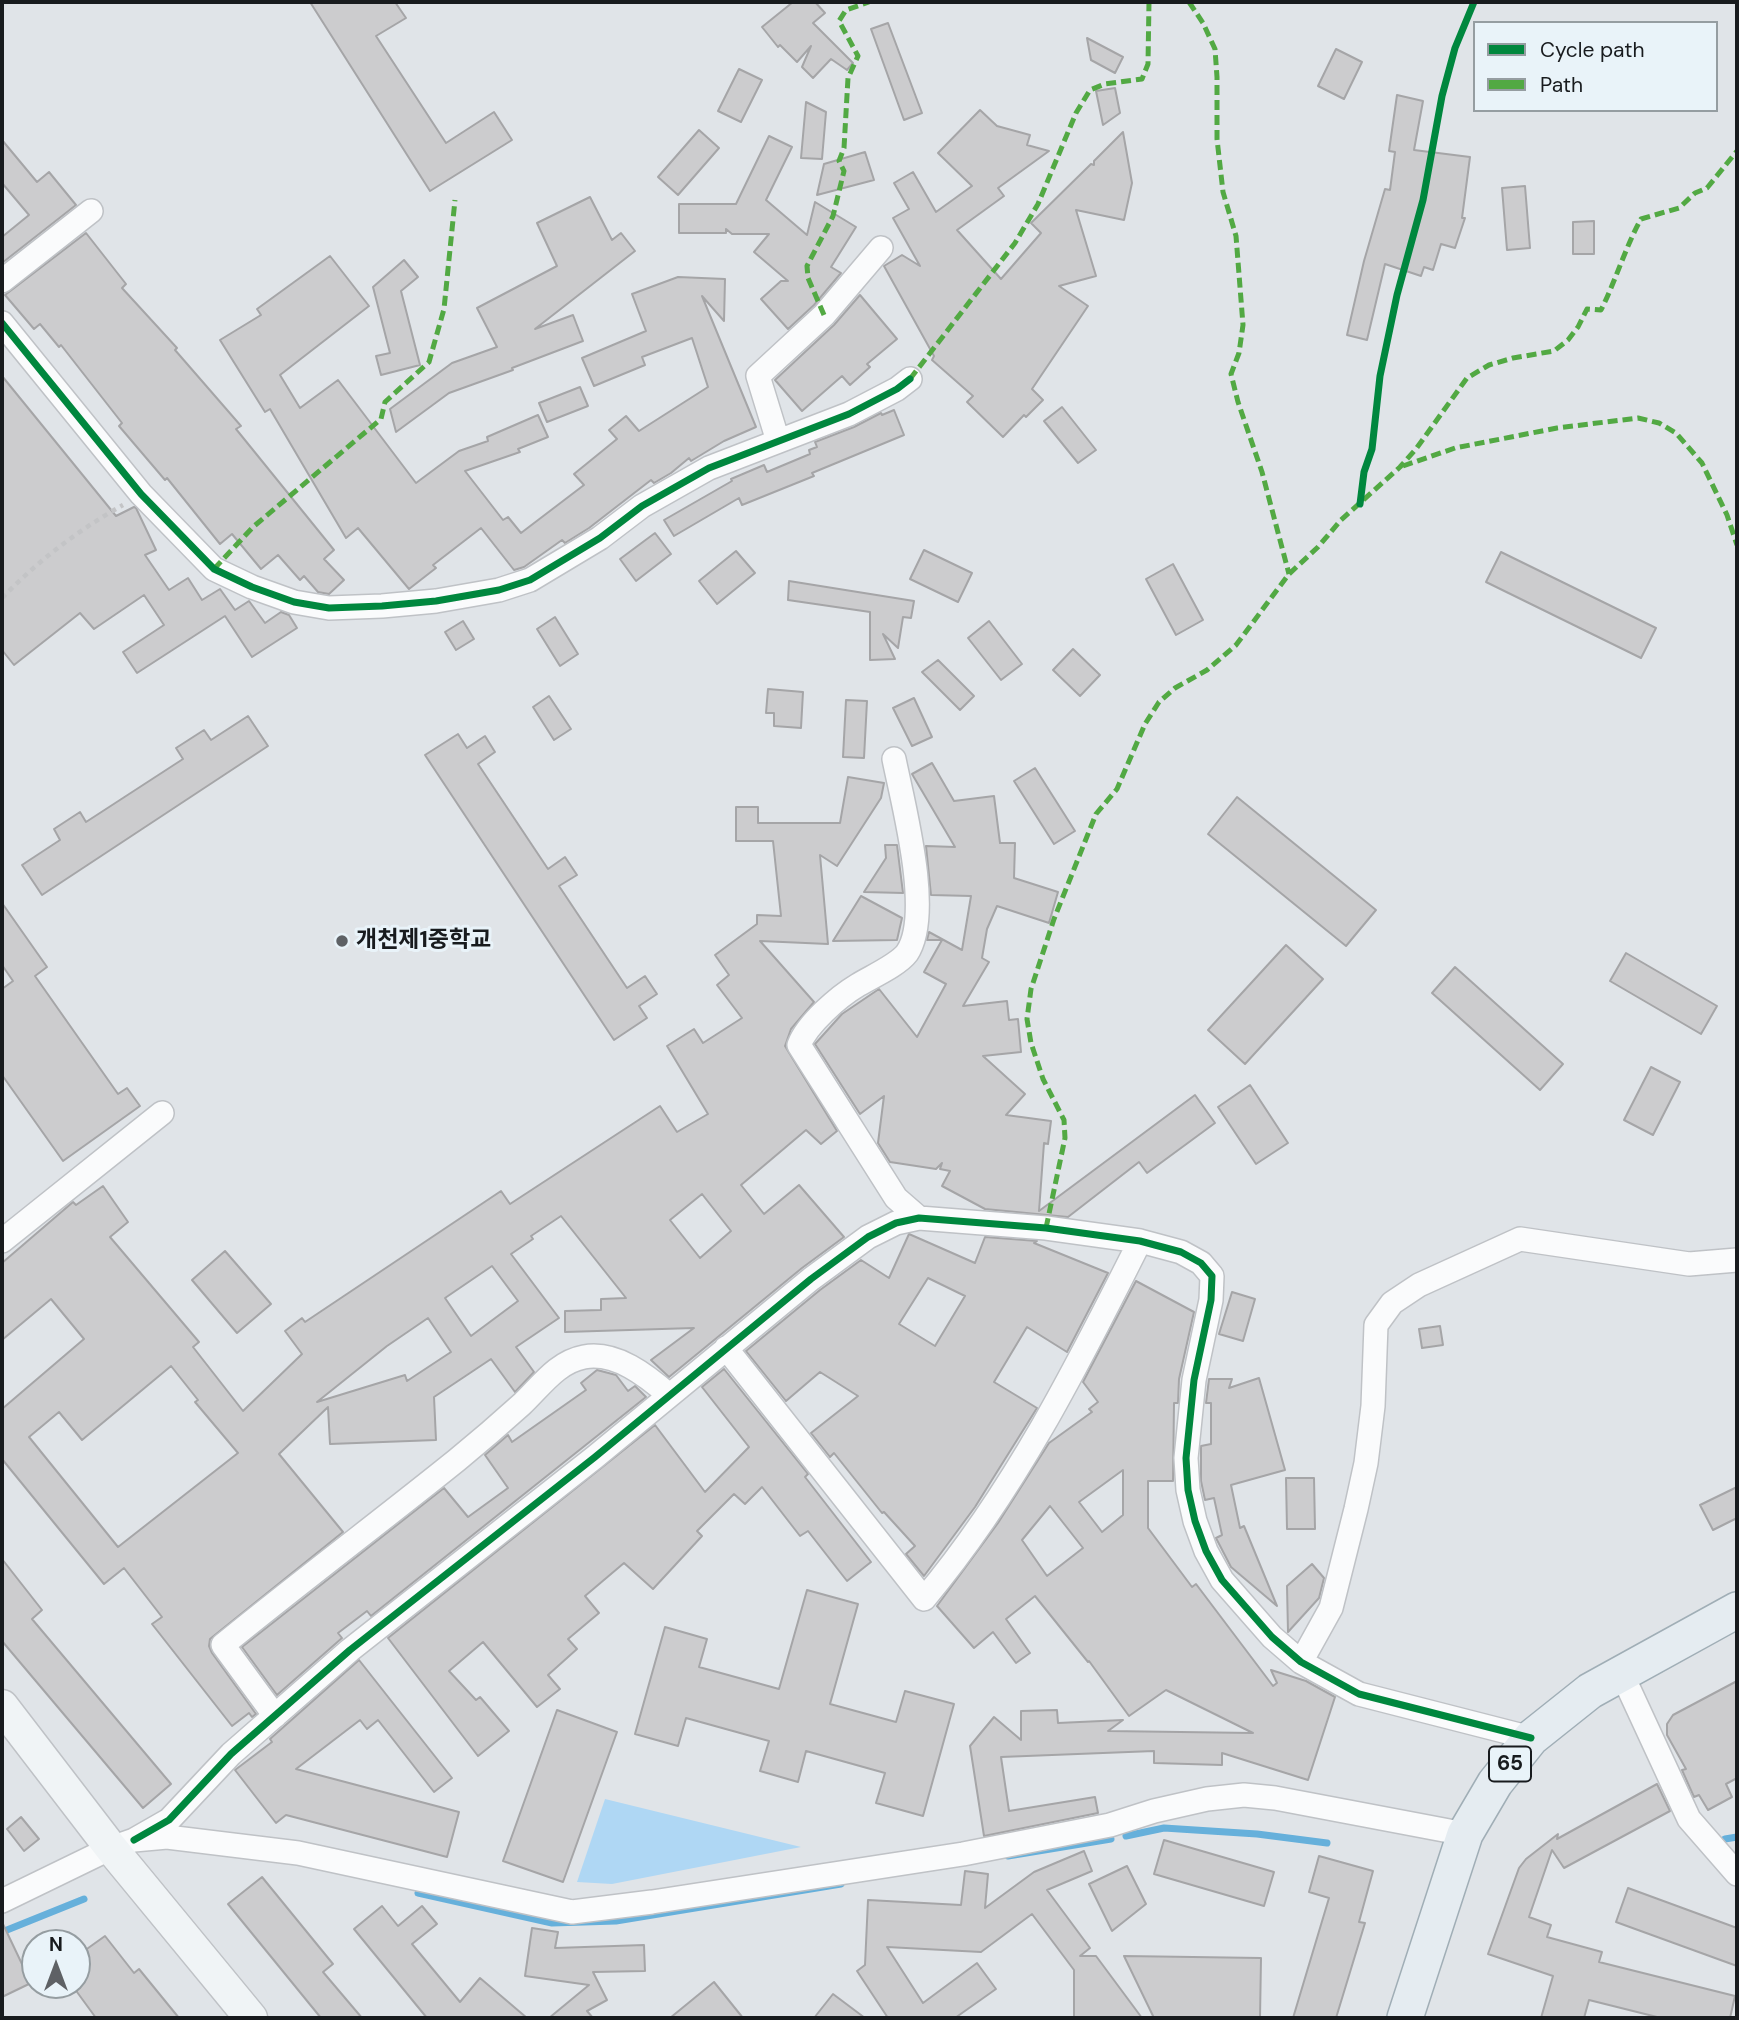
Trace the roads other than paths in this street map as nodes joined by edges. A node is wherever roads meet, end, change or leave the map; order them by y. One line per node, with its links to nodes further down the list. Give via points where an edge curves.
1 (91, 211): 3 (street)
2 (881, 248): 6 (street, via 824,315 758,376)
3 (2, 281)
4 (2, 323): 6 (street, via 141,494 214,569 294,602 329,608 436,601 530,580 675,486)
5 (910, 379): 6 (street, via 849,414)
6 (778, 440)
7 (894, 759): 9 (street, via 917,891 914,932 906,954 841,997 803,1034 799,1045 896,1198)
8 (162, 1113): 10 (street)
9 (919, 1218): 11 (street); 13 (street, via 868,1237)
10 (2, 1241)
11 (1140, 1241): 13 (street, via 1084,1353 986,1519 924,1599); 16 (street, via 1181,1252 1201,1262 1212,1276 1188,1420 1188,1490 1195,1521 1222,1580 1272,1637)
12 (1737, 1260): 16 (street, via 1689,1264 1520,1238 1419,1285 1392,1303 1376,1325 1366,1463 1331,1608)
13 (726, 1348): 14 (street)
14 (669, 1395): 19 (street, via 350,1650); 19 (street, via 648,1377 603,1356 568,1361 555,1371 458,1459 223,1645)
15 (1737, 1610): 17 (main road, 65)
16 (1301, 1661): 20 (street, via 1359,1694)
17 (1621, 1672): 20 (main road, 65); 23 (street, via 1689,1819)
18 (2, 1706): 22 (main road)
19 (275, 1716): 22 (street, via 169,1819)
20 (1531, 1738): 21 (main road, 65, via 1495,1783)
21 (1465, 1835): 22 (street, via 1244,1795 1207,1799 1110,1825 963,1854 572,1912 298,1853 178,1838); 27 (main road, 65)
22 (123, 1844): 25 (street); 26 (main road)
23 (1728, 1848): 24 (street)
24 (1737, 1874)
25 (2, 1901)
26 (251, 2018)
27 (1405, 2018)

